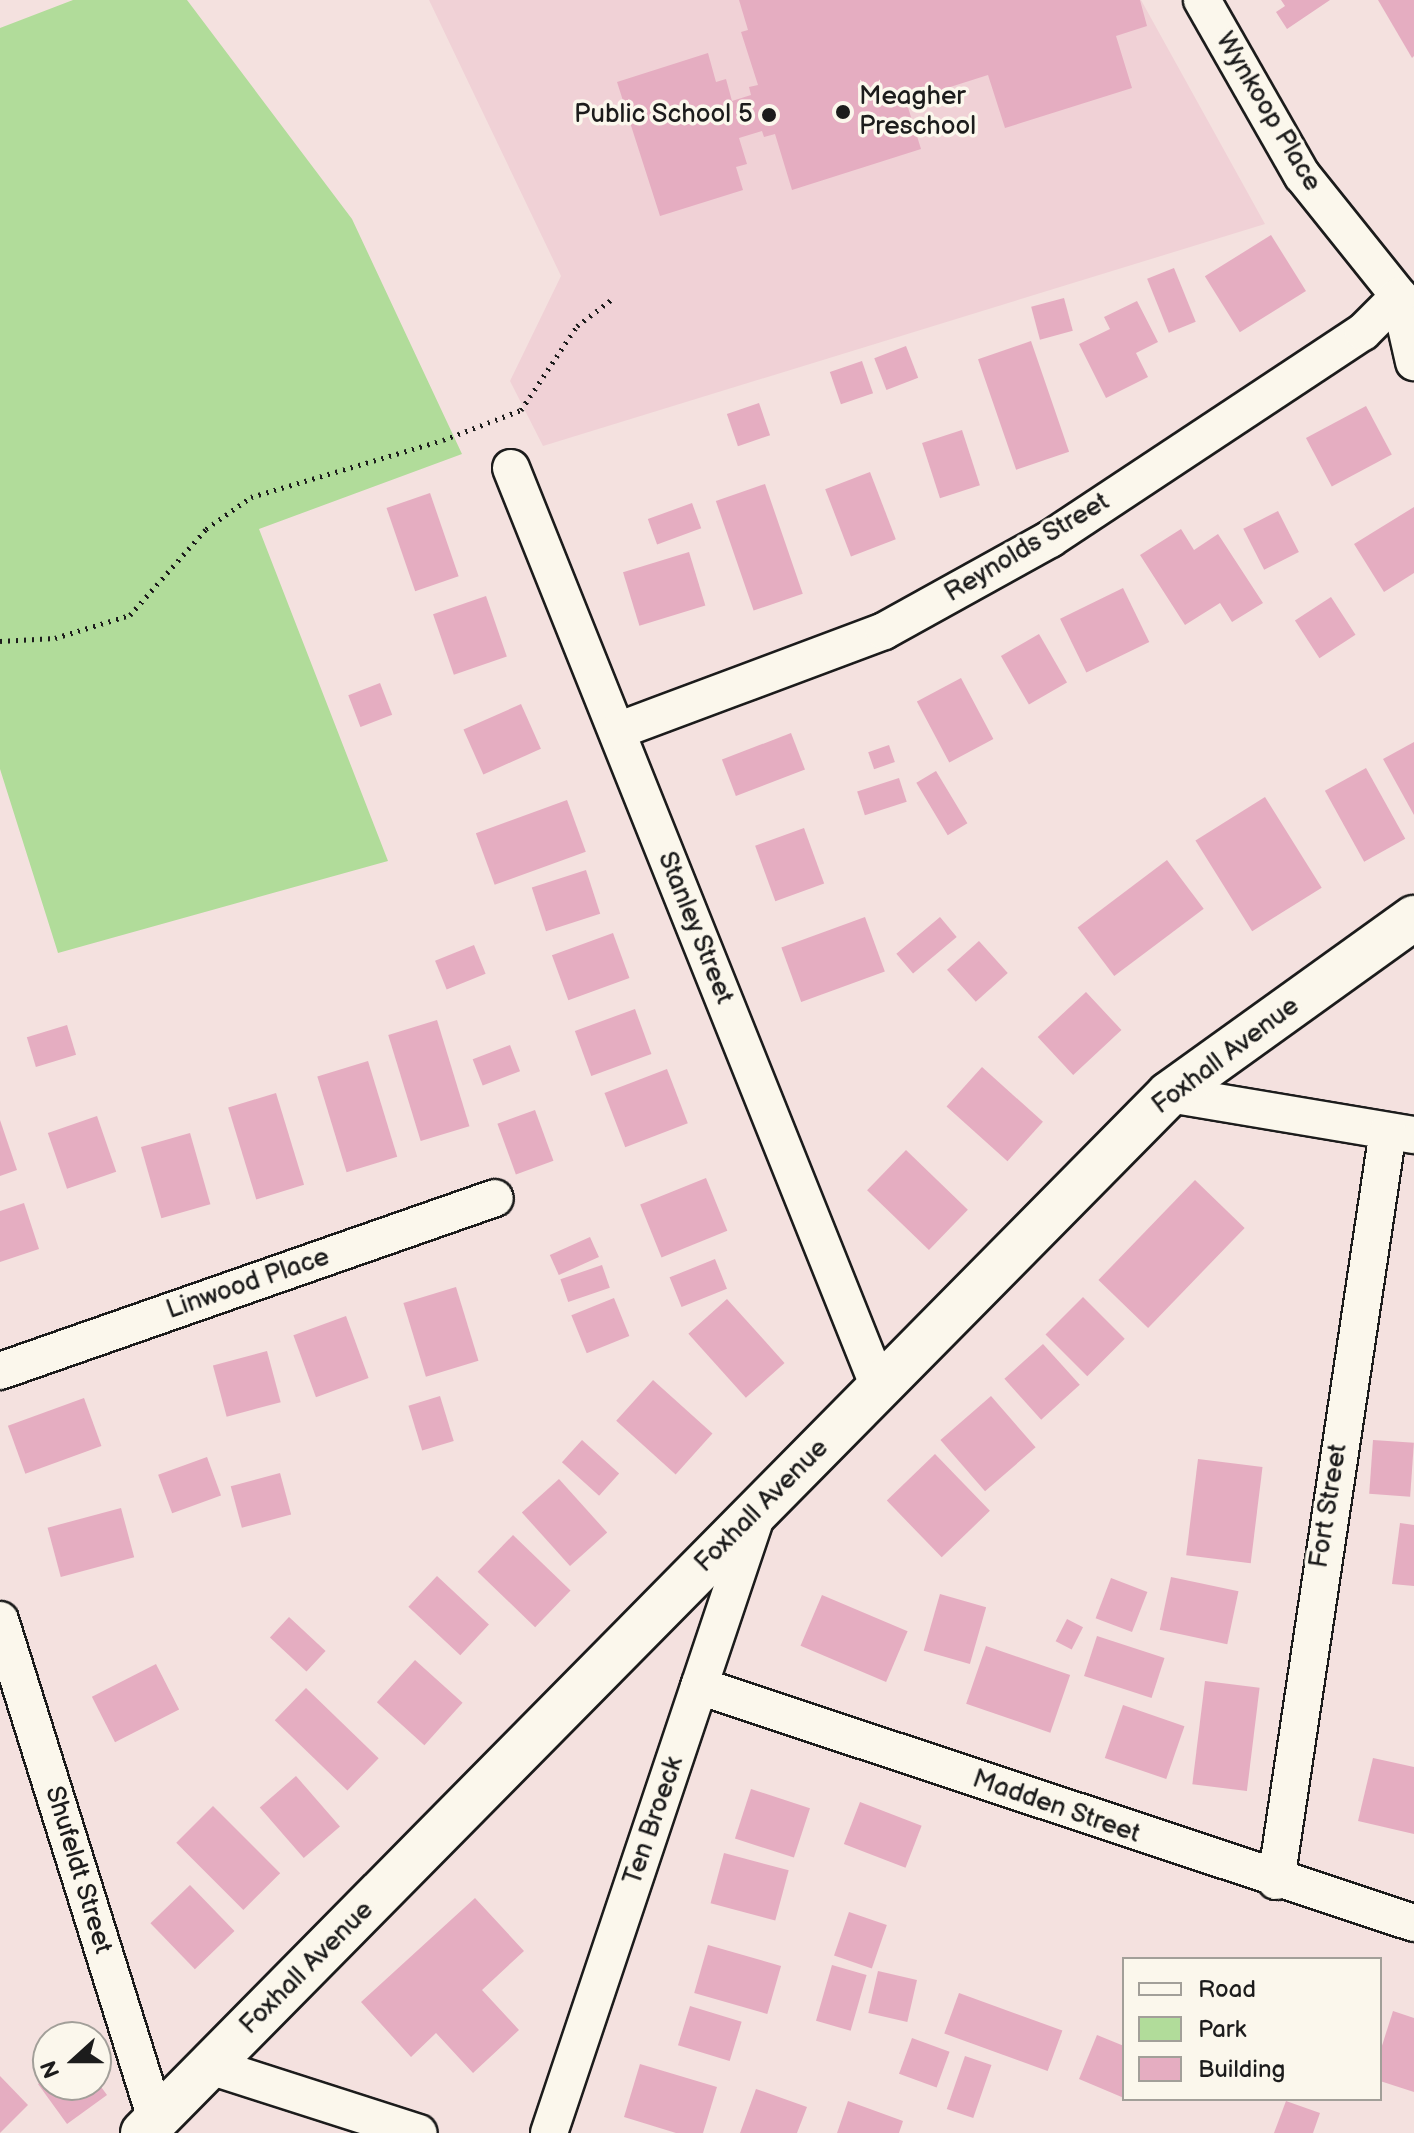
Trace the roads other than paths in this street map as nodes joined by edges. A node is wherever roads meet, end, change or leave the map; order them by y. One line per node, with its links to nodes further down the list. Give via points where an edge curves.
1 (1202, 0): 2 (street, Wynkoop Place, via 1302,175)
2 (1406, 298): 3 (street, Wynkoop Place); 5 (street, Reynolds Street, via 1363,332 1022,555 884,631)
3 (1414, 362)
4 (511, 468): 5 (street, Stanley Street)
5 (617, 731): 11 (street, Stanley Street)
6 (1414, 918): 7 (street, Foxhall Avenue)
7 (1169, 1094): 8 (street); 11 (street, Foxhall Avenue)
8 (1401, 1133): 15 (street, Fort Street)
9 (495, 1198): 10 (street, Linwood Place)
10 (0, 1371)
11 (879, 1387): 12 (street, Foxhall Avenue)
12 (759, 1509): 14 (street, Ten Broeck); 17 (street, Foxhall Avenue)
13 (0, 1620): 18 (street, Shufeldt Street)
14 (699, 1686): 15 (street, Madden Street); 20 (street, Ten Broeck)
15 (1276, 1881): 16 (street, Madden Street)
16 (1414, 1923)
17 (210, 2066): 18 (street, Foxhall Avenue); 19 (street)
18 (150, 2126)
19 (419, 2133)
20 (549, 2133)

